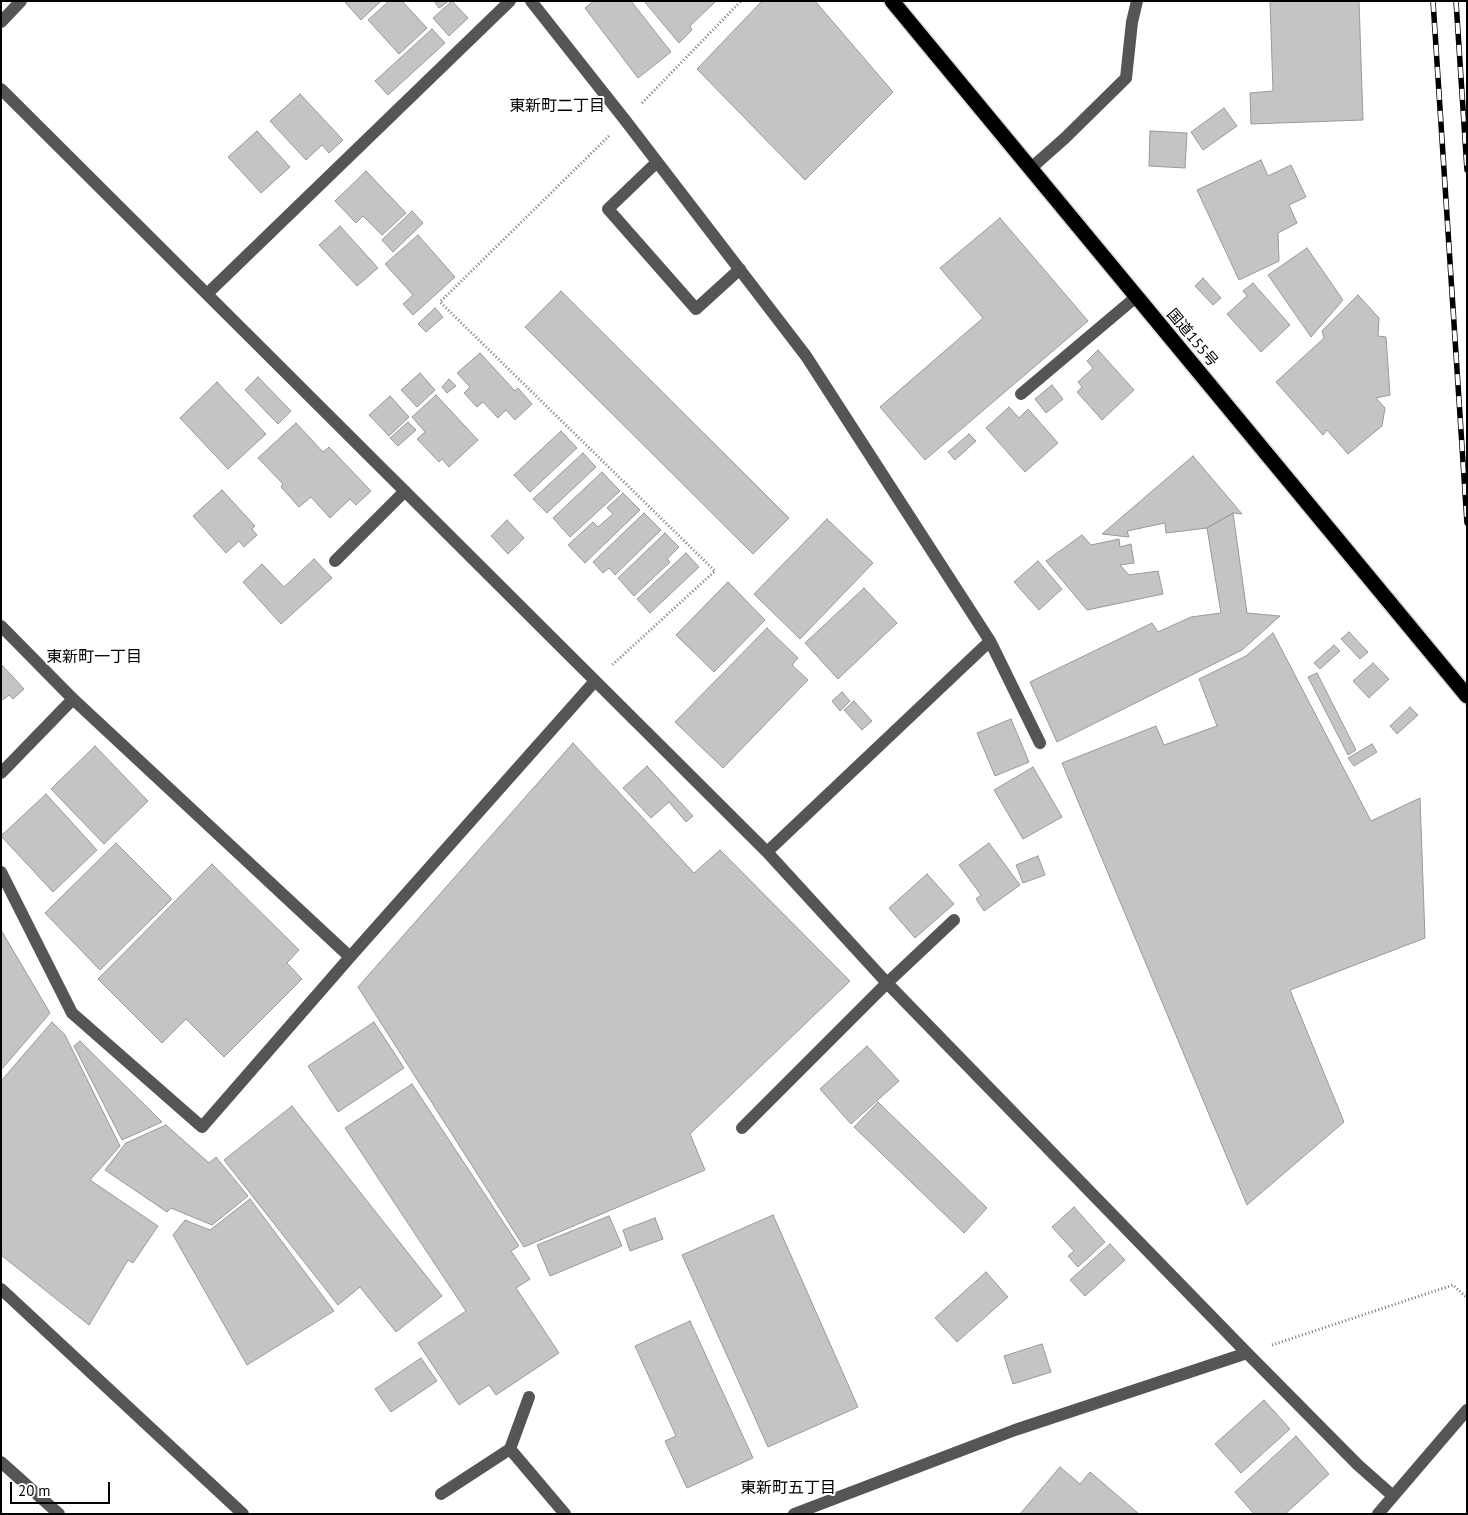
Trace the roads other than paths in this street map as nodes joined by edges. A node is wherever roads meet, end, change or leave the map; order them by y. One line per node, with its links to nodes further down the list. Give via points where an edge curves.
1 (22, 1): 6 (street)
2 (510, 1): 11 (street)
3 (530, 1): 8 (street)
4 (892, 1): 9 (highway, 国道155号)
5 (1138, 1): 9 (street, via 1132,22 1126,78)
6 (1, 22)
7 (1, 89): 11 (street)
8 (657, 162): 10 (street); 10 (street, via 608,209 696,308)
9 (1030, 169): 12 (highway, 国道155号)
10 (740, 269): 17 (street, via 806,356)
11 (207, 294): 14 (street)
12 (1136, 297): 13 (street); 19 (highway, 国道155号)
13 (1021, 394)
14 (405, 491): 15 (street); 18 (street)
15 (335, 561)
16 (1, 626): 20 (street)
17 (990, 641): 21 (street); 23 (street)
18 (595, 681): 23 (street); 26 (street)
19 (1467, 696)
20 (73, 699): 22 (street); 26 (street)
21 (1040, 743)
22 (1, 773)
23 (767, 852): 27 (street)
24 (1, 872): 26 (street, via 72,1013 202,1127)
25 (954, 920): 27 (street)
26 (350, 957)
27 (887, 983): 28 (street); 30 (street)
28 (742, 1128)
29 (1, 1289): 38 (street)
30 (1247, 1353): 36 (street); 40 (street, via 1015,1430)
31 (529, 1397): 33 (street)
32 (1467, 1410): 36 (street)
33 (510, 1449): 35 (street); 39 (street)
34 (1, 1462): 37 (street)
35 (441, 1494)
36 (1393, 1496): 41 (street)
37 (59, 1514)
38 (243, 1514)
39 (565, 1514)
40 (794, 1514)
41 (1378, 1514)

